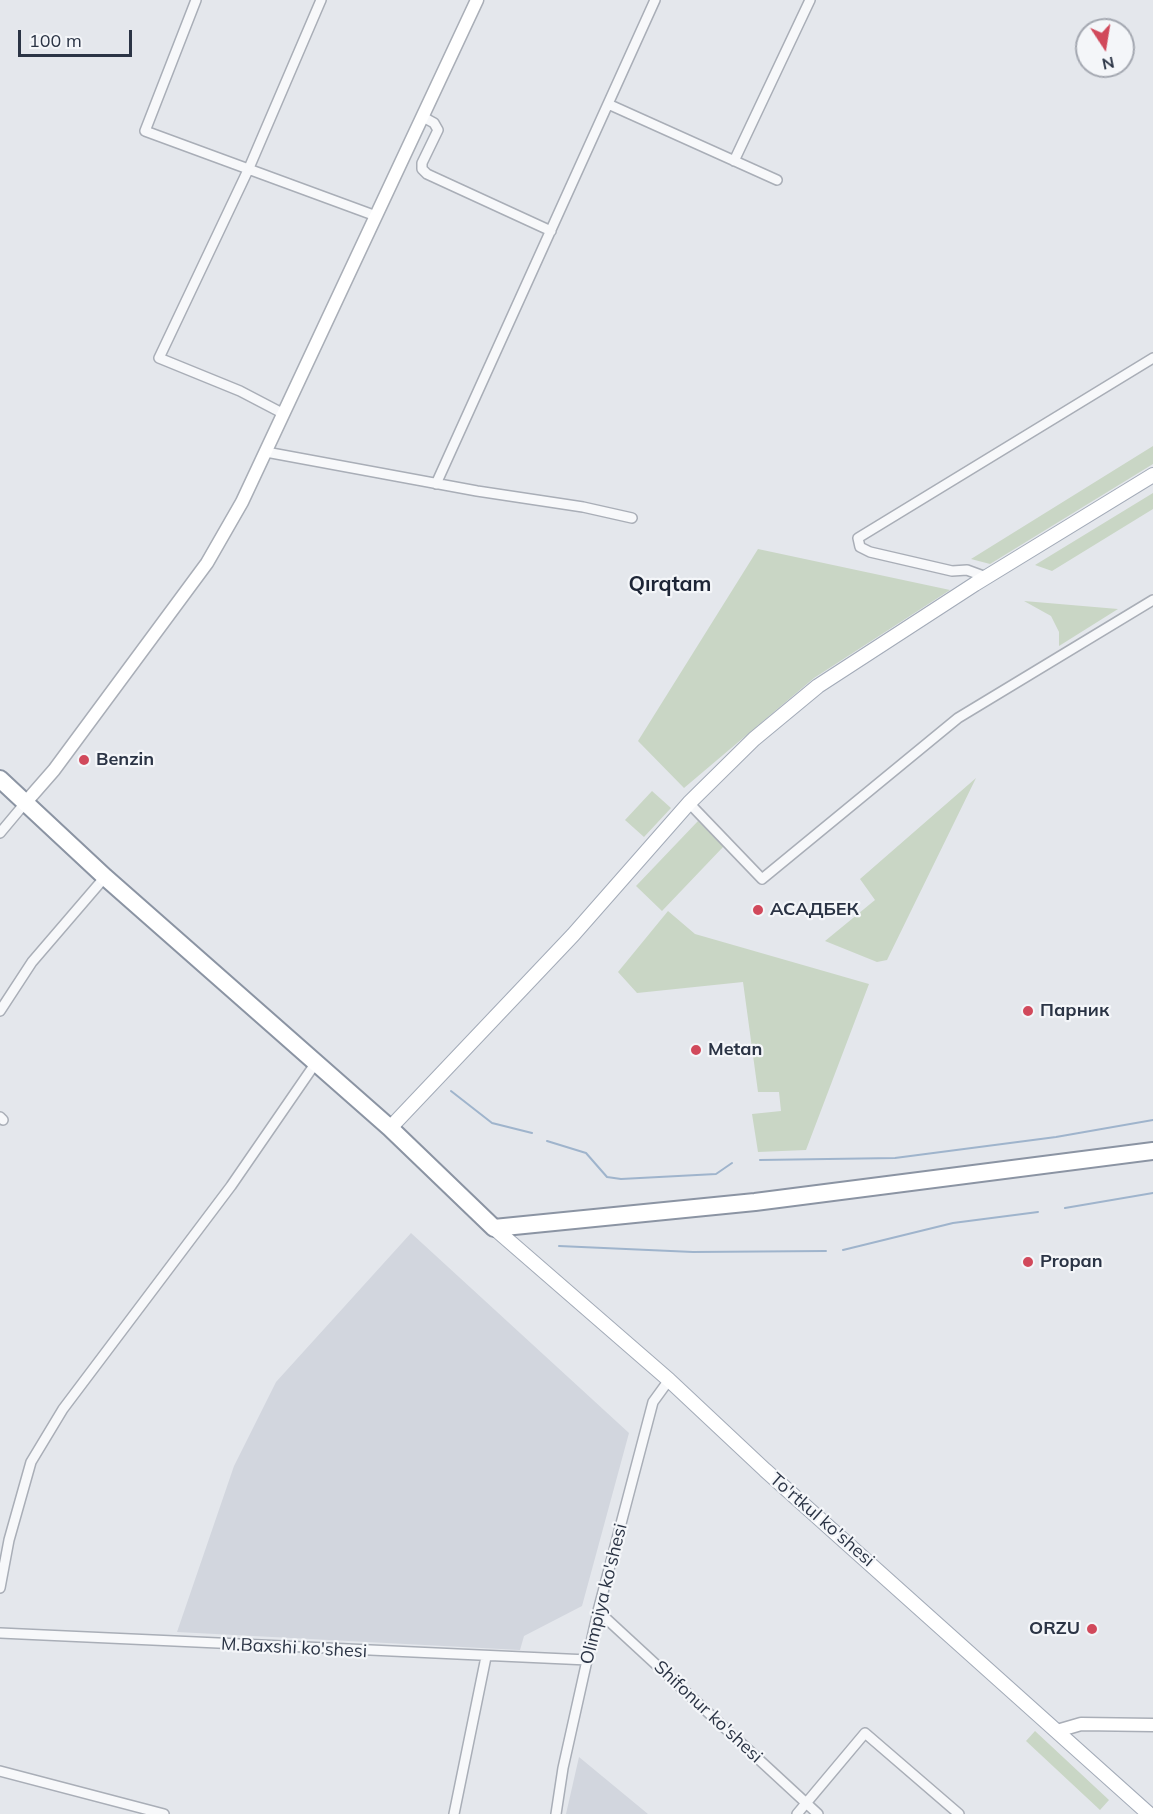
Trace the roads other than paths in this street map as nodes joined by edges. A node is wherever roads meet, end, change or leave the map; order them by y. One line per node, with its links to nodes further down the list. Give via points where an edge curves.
1 (196, 0): 9 (street, via 145,131)
2 (321, 0): 9 (street)
3 (477, 0): 7 (street)
4 (655, 0): 6 (street)
5 (810, 0): 8 (street)
6 (608, 104): 8 (street); 12 (street)
7 (423, 117): 11 (street); 12 (street, via 438,130 422,163 427,174)
8 (734, 161): 10 (street)
9 (249, 168): 11 (street); 14 (street, via 159,358 240,390)
10 (777, 180)
11 (376, 216): 14 (street)
12 (551, 231): 17 (street)
13 (1153, 358): 19 (street, via 858,538 860,547 870,552)
14 (284, 414): 15 (street)
15 (266, 452): 17 (street); 22 (street, via 207,563 54,770)
16 (1153, 475): 19 (main road)
17 (436, 484): 18 (street)
18 (632, 518)
19 (986, 577): 23 (main road, via 818,686 754,739)
20 (1153, 600): 23 (street, via 958,718 762,879)
21 (0, 779): 22 (highway)
22 (26, 802): 24 (street); 25 (highway)
23 (688, 803): 28 (main road, via 565,943)
24 (0, 834)
25 (105, 877): 26 (street, via 32,962); 27 (highway)
26 (0, 1011)
27 (315, 1064): 28 (highway); 32 (street, via 231,1186 63,1409 31,1462)
28 (390, 1128): 30 (highway)
29 (1153, 1151): 30 (highway, via 755,1202)
30 (494, 1228): 31 (main road, To'rtkul ko'shesi)
31 (669, 1380): 33 (street, Olimpiya ko'shesi, via 653,1402); 38 (main road, To'rtkul ko'shesi)
32 (0, 1588)
33 (598, 1611): 36 (street, Olimpiya ko'shesi); 40 (street, Shifonur ko'shesi)
34 (0, 1634): 35 (street, M.Baxshi ko'shesi)
35 (486, 1657): 36 (street, M.Baxshi ko'shesi); 42 (street)
36 (588, 1660): 43 (street, Olimpiya ko'shesi)
37 (1153, 1725): 38 (street, via 1081,1724)
38 (1057, 1731): 47 (main road, To'rtkul ko'shesi)
39 (0, 1771): 41 (street)
40 (807, 1804): 44 (street); 45 (street, Shifonur ko'shesi); 46 (street, via 865,1733)
41 (164, 1814)
42 (454, 1814)
43 (556, 1814)
44 (797, 1814)
45 (818, 1814)
46 (959, 1814)
47 (1149, 1814)

